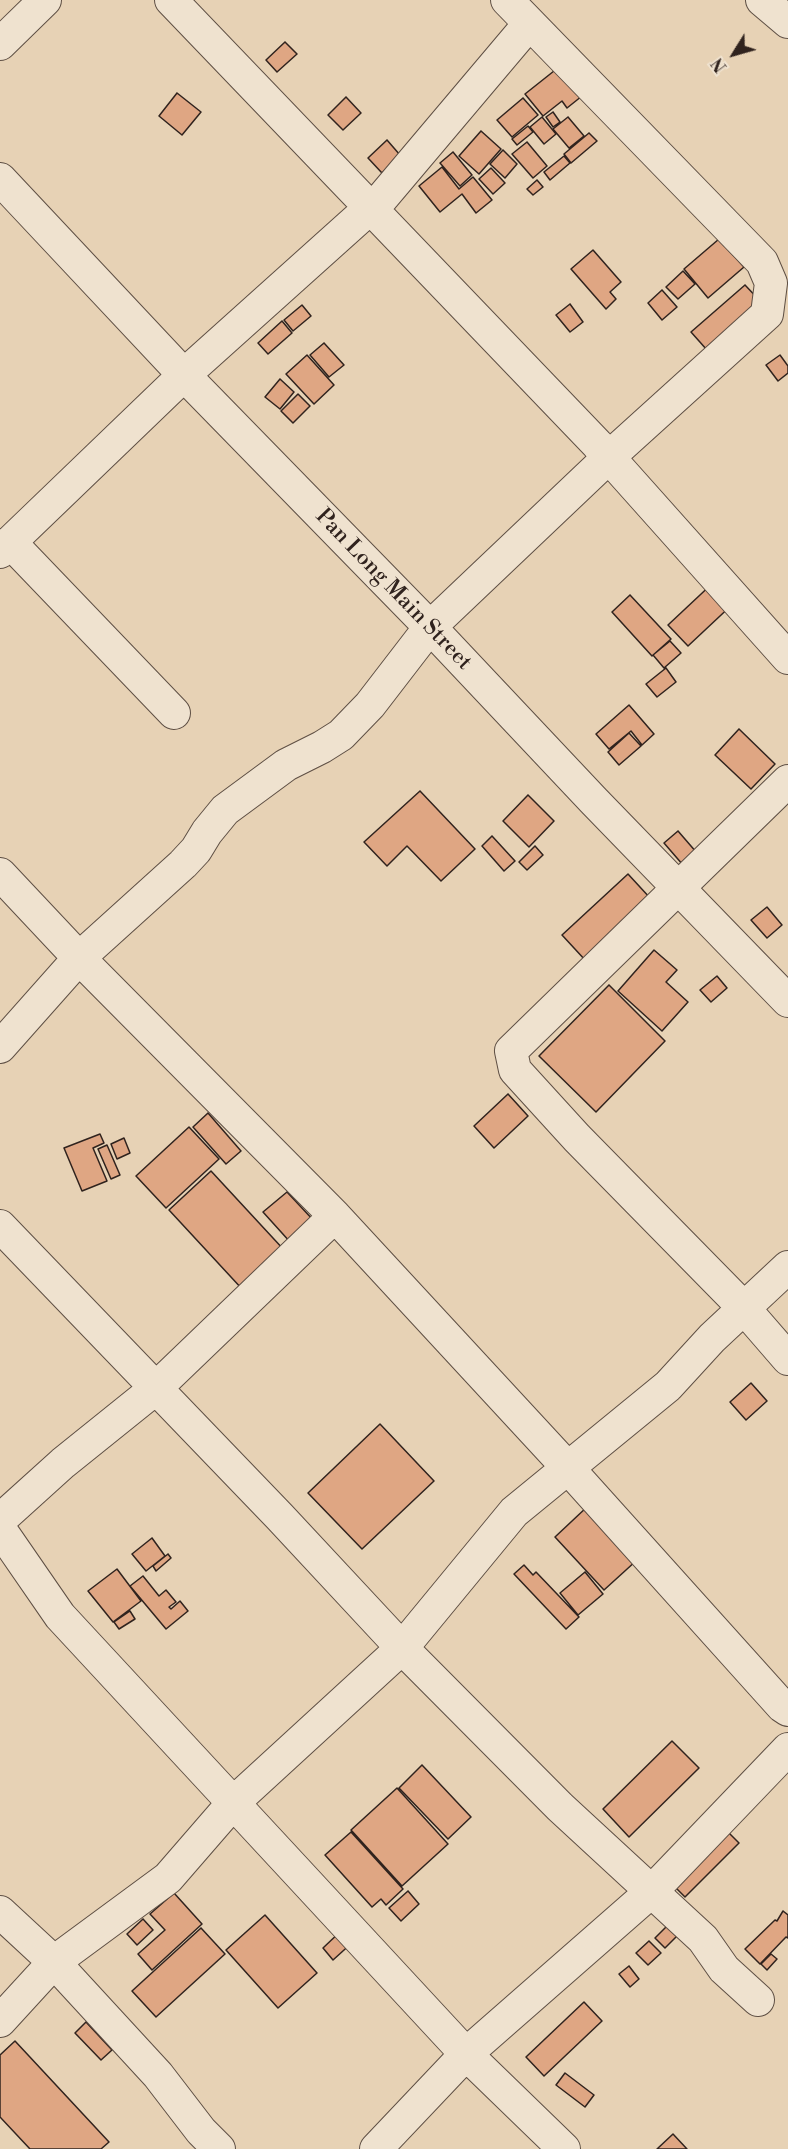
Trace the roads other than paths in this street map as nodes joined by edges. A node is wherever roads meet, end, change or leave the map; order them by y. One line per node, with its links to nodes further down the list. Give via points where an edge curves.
1 (45, 0): 7 (street)
2 (171, 0): 9 (street)
3 (507, 0): 6 (street)
4 (762, 0): 5 (street)
5 (788, 22)
6 (529, 24): 9 (street); 11 (street, via 762,262 771,283 767,314)
7 (0, 44)
8 (0, 179): 10 (street, Pan Long Main Street)
9 (370, 208): 10 (street); 11 (street)
10 (184, 375): 12 (street); 13 (street, Pan Long Main Street)
11 (609, 457): 13 (street); 14 (street)
12 (5, 547): 15 (street)
13 (429, 627): 18 (street, Pan Long Main Street); 19 (street, via 370,705 341,735 286,765 225,810 183,864)
14 (788, 657)
15 (174, 713)
16 (788, 781): 18 (street)
17 (0, 874): 19 (street)
18 (679, 886): 20 (street, Pan Long Main Street); 25 (street, via 511,1051 515,1070 576,1138)
19 (79, 958): 21 (street); 22 (street)
20 (788, 1000)
21 (0, 1047)
22 (335, 1216): 27 (street); 28 (street)
23 (0, 1226): 27 (street)
24 (788, 1267): 25 (street)
25 (743, 1307): 26 (street); 28 (street, via 668,1386)
26 (788, 1359)
27 (155, 1389): 29 (street); 31 (street)
28 (568, 1468): 31 (street, via 514,1512); 32 (street)
29 (0, 1520)
30 (0, 1529): 34 (street, via 60,1616)
31 (402, 1648): 34 (street); 35 (street, via 560,1807)
32 (788, 1710)
33 (788, 1749): 35 (street)
34 (233, 1803): 37 (street, via 168,1878); 40 (street)
35 (652, 1891): 38 (street); 40 (street)
36 (0, 1912): 37 (street)
37 (54, 1962): 39 (street); 41 (street, via 158,2075)
38 (758, 2000)
39 (0, 2021)
40 (466, 2054): 42 (street); 43 (street)
41 (219, 2149)
42 (376, 2149)
43 (564, 2149)

